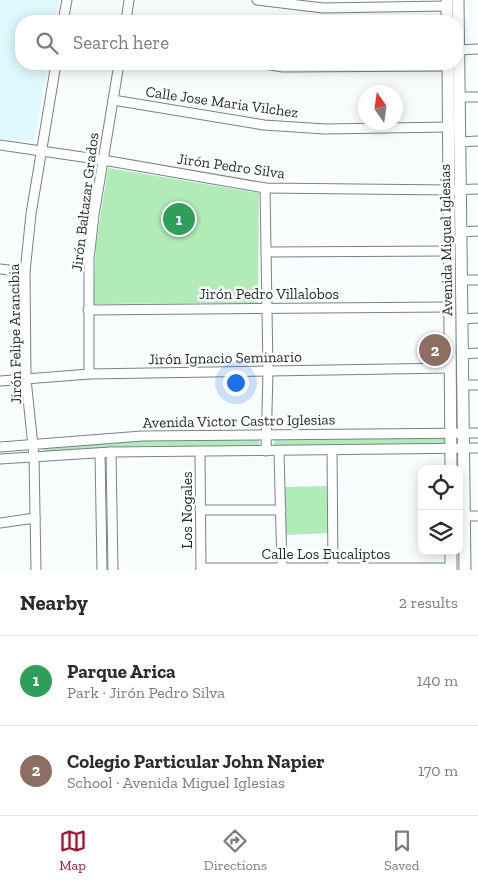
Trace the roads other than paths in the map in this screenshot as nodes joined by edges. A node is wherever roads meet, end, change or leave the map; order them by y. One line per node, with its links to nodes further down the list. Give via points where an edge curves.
1 (67, 0): 6 (street)
2 (129, 0): 7 (street)
3 (256, 0): 5 (street, via 323,8)
4 (458, 0): 8 (main road, Avenida Miguel Iglesias)
5 (447, 3)
6 (64, 15)
7 (127, 15)
8 (458, 15)
9 (478, 49): 10 (street)
10 (463, 50)
11 (55, 70): 22 (street, Jirón Felipe Arancibia)
12 (118, 70): 17 (street, Jirón Baltazar Grados)
13 (448, 70): 18 (main road, Avenida Miguel Iglesias)
14 (458, 70): 15 (main road, Avenida Miguel Iglesias)
15 (459, 97): 16 (street); 20 (main road, Avenida Miguel Iglesias)
16 (478, 97)
17 (113, 100): 18 (street, Calle Jose Maria Vilchez, via 264,125 325,129); 23 (street, Jirón Baltazar Grados)
18 (448, 128): 26 (main road, Avenida Miguel Iglesias)
19 (478, 141): 20 (street)
20 (459, 142): 26 (main road, Avenida Miguel Iglesias)
21 (0, 146): 22 (street, Jirón Pedro Silva)
22 (41, 151): 23 (street, Jirón Pedro Silva); 32 (street, Jirón Felipe Arancibia)
23 (103, 160): 24 (street, Jirón Pedro Silva); 37 (street, Jirón Baltazar Grados, via 89,258)
24 (265, 188): 26 (street, Jirón Pedro Silva); 30 (street)
25 (478, 189): 26 (street, Jirón Pedro Silva)
26 (454, 190): 27 (main road, Avenida Miguel Iglesias); 29 (main road, Avenida Miguel Iglesias)
27 (461, 232): 28 (street); 33 (main road, Avenida Miguel Iglesias)
28 (478, 232)
29 (449, 251): 30 (street); 35 (main road, Avenida Miguel Iglesias)
30 (266, 252): 36 (street)
31 (0, 269): 32 (street)
32 (25, 272): 45 (street, Jirón Felipe Arancibia)
33 (462, 280): 34 (street); 39 (main road, Avenida Miguel Iglesias)
34 (478, 280)
35 (450, 307): 36 (street, Jirón Pedro Villalobos); 42 (main road, Avenida Miguel Iglesias)
36 (267, 308): 37 (street, Jirón Pedro Villalobos); 43 (street)
37 (88, 310): 44 (street, Jirón Baltazar Grados)
38 (478, 318): 39 (street)
39 (462, 319): 41 (main road, Avenida Miguel Iglesias)
40 (478, 353): 41 (street)
41 (463, 354): 47 (main road, Avenida Miguel Iglesias)
42 (450, 368): 43 (street, Jirón Ignacio Seminario); 49 (main road, Avenida Miguel Iglesias)
43 (268, 371): 44 (street, Jirón Ignacio Seminario); 52 (street)
44 (89, 374): 45 (street, Jirón Ignacio Seminario)
45 (26, 379): 46 (street, Jirón Ignacio Seminario); 53 (street, Jirón Felipe Arancibia)
46 (0, 381)
47 (463, 385): 48 (street); 50 (main road, Avenida Miguel Iglesias)
48 (478, 385)
49 (451, 433): 50 (street, Avenida Victor Castro Iglesias); 52 (street, Avenida Victor Castro Iglesias); 55 (main road, Avenida Miguel Iglesias)
50 (464, 433): 51 (street, Avenida Victor Castro Iglesias); 56 (main road, Avenida Miguel Iglesias)
51 (478, 433)
52 (266, 435): 53 (street, Avenida Victor Castro Iglesias, via 142,436); 60 (street)
53 (33, 444): 54 (street, Avenida Victor Castro Iglesias); 64 (street, Jirón Felipe Arancibia)
54 (0, 447)
55 (451, 448): 56 (street, Avenida Victor Castro Iglesias); 59 (street, Avenida Victor Castro Iglesias); 66 (main road, Avenida Miguel Iglesias)
56 (464, 448): 57 (street, Avenida Victor Castro Iglesias); 69 (main road, Avenida Miguel Iglesias)
57 (478, 448)
58 (200, 450): 60 (street, Avenida Victor Castro Iglesias); 62 (street, Avenida Victor Castro Iglesias); 67 (street, Los Nogales)
59 (332, 450): 61 (street, Avenida Victor Castro Iglesias); 76 (street)
60 (266, 451): 61 (street, Avenida Victor Castro Iglesias)
61 (279, 451): 68 (street)
62 (111, 452): 63 (street, Avenida Victor Castro Iglesias); 80 (street)
63 (100, 453): 64 (street, Avenida Victor Castro Iglesias); 79 (street)
64 (34, 456): 65 (street, Avenida Victor Castro Iglesias); 71 (street, Jirón Felipe Arancibia)
65 (0, 459)
66 (451, 465)
67 (200, 510): 68 (street); 75 (street, Los Nogales)
68 (281, 510): 74 (street)
69 (464, 516): 70 (street); 81 (main road, Avenida Miguel Iglesias)
70 (478, 516)
71 (35, 518): 72 (street); 78 (street, Jirón Felipe Arancibia)
72 (0, 523)
73 (451, 555): 77 (main road)
74 (282, 568): 75 (street, Calle Los Eucaliptos); 76 (street, Calle Los Eucaliptos)
75 (201, 569)
76 (333, 569): 77 (street, Calle Los Eucaliptos)
77 (451, 569)
78 (36, 570)
79 (102, 570)
80 (113, 570)
81 (465, 570)

